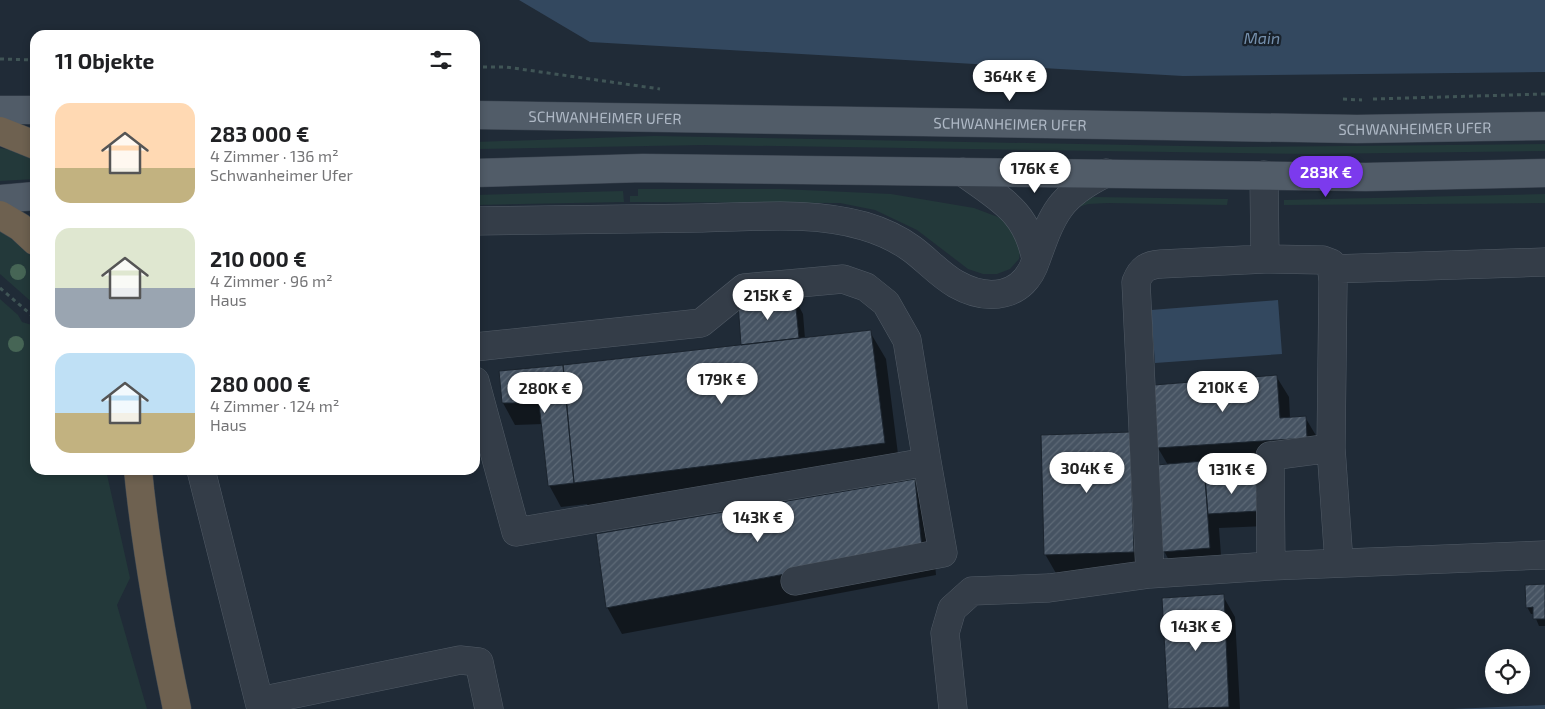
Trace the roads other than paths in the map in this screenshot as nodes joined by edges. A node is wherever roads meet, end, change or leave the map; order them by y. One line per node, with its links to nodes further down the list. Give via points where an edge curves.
1 (0, 110): 2 (main road)
2 (30, 110)
3 (480, 115): 4 (main road, SCHWANHEIMER UFER, via 1357,129)
4 (1545, 126)
5 (0, 131): 6 (highway)
6 (30, 142)
7 (963, 172): 8 (main road, via 643,168); 9 (main road); 18 (lane, via 1018,215 1032,240)
8 (480, 173)
9 (1106, 173): 11 (main road); 18 (lane, via 1085,184 1056,210)
10 (1545, 173): 11 (main road, via 1366,177)
11 (1264, 175): 17 (lane)
12 (30, 196): 13 (main road)
13 (0, 199)
14 (0, 215): 16 (highway)
15 (480, 221): 18 (lane, via 785,216 840,220 890,235 955,283 971,291 995,294 1009,292 1022,284)
16 (30, 236)
17 (1265, 259): 20 (lane, via 1323,260 1331,263); 32 (lane, via 1150,265 1141,270 1136,282)
18 (1036, 260)
19 (1545, 262): 20 (lane)
20 (1332, 269): 23 (lane)
21 (480, 346): 24 (lane, via 701,323 744,288 843,279 866,288 886,303 907,340)
22 (480, 399): 24 (lane, via 516,532)
23 (1331, 448): 30 (lane); 31 (lane, via 1270,456)
24 (927, 462): 33 (lane, via 943,553)
25 (123, 475): 28 (highway)
26 (138, 475): 28 (highway)
27 (203, 481): 34 (lane)
28 (145, 543): 35 (highway)
29 (1545, 554): 30 (lane)
30 (1339, 563): 31 (lane)
31 (1271, 566): 32 (lane)
32 (1150, 574): 37 (lane, via 1049,588 972,591 952,609 945,633)
33 (795, 581)
34 (260, 705): 36 (lane, via 460,660 479,662)
35 (177, 709)
36 (490, 709)
37 (953, 709)

